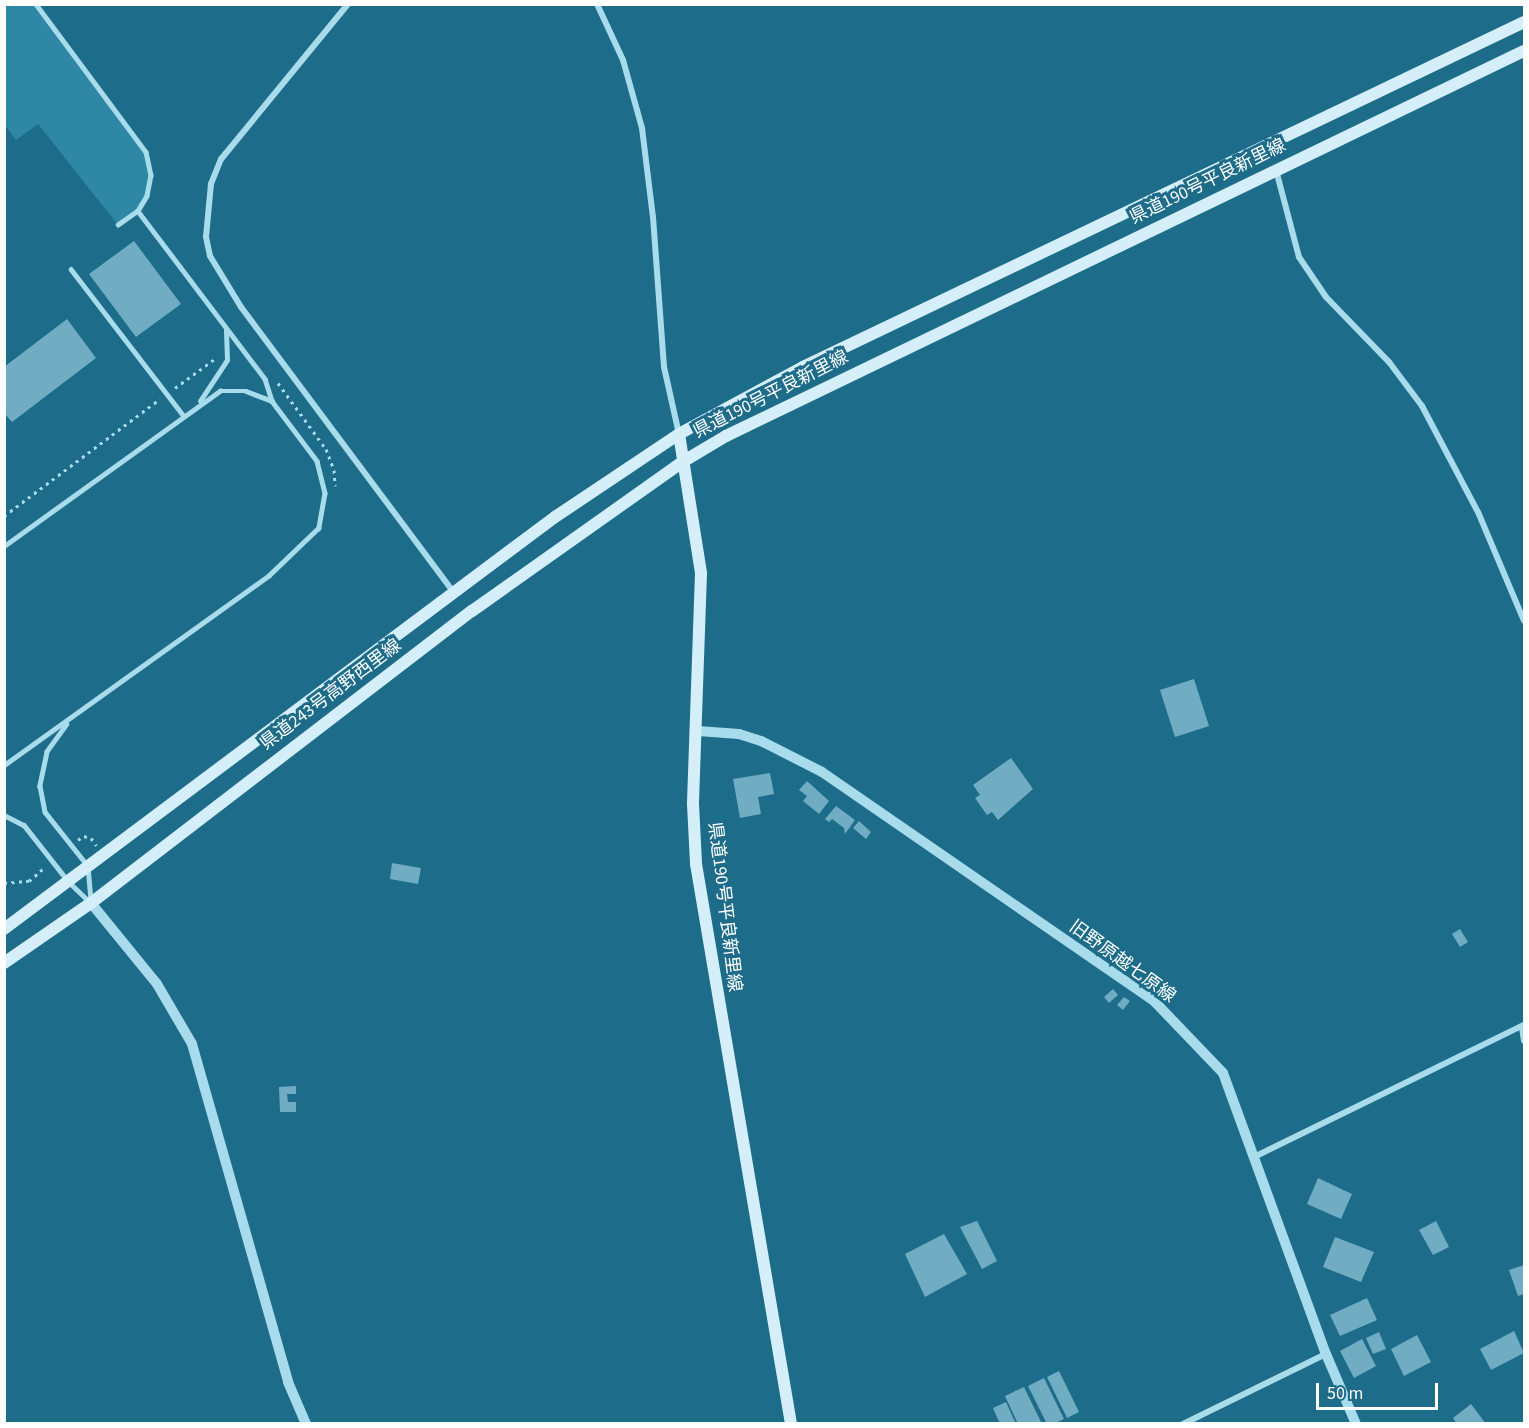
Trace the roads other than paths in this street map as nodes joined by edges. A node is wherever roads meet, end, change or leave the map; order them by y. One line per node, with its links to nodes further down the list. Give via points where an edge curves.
1 (36, 4): 7 (lane, via 146,152 151,175 147,196)
2 (348, 4): 17 (street, via 220,159 211,184 206,237 210,256 241,307)
3 (597, 4): 14 (street, via 623,60 642,128 664,367)
4 (1524, 22): 14 (main road, 県道190号平良新里線, via 803,367)
5 (1524, 51): 6 (main road, 県道190号平良新里線)
6 (1276, 170): 15 (main road, 県道190号平良新里線, via 726,436); 18 (street, via 1299,257 1326,297 1389,362 1422,405 1478,512)
7 (138, 211): 8 (lane); 10 (lane)
8 (118, 225)
9 (71, 269): 13 (lane)
10 (226, 328): 11 (lane, via 265,379); 12 (lane, via 230,347 227,360)
11 (272, 401): 12 (lane, via 246,391 220,391); 19 (lane, via 317,461 325,493 319,528 269,576)
12 (198, 403): 13 (lane)
13 (183, 414): 16 (lane)
14 (679, 434): 15 (main road); 17 (main road, 県道243号高野西里線, via 555,517)
15 (684, 461): 20 (main road, 県道190号平良新里線, via 701,573); 25 (main road, 県道243号高野西里線, via 472,611)
16 (4, 546)
17 (454, 593): 23 (main road, 県道243号高野西里線)
18 (1524, 621)
19 (70, 719): 21 (lane); 23 (lane, via 47,752 40,786 45,812)
20 (698, 731): 30 (street, 旧野原越七原線, via 739,734 822,772 1155,1002 1223,1073); 33 (main road, 県道190号平良新里線, via 693,804 696,864)
21 (4, 766)
22 (4, 815): 24 (lane, via 24,825)
23 (88, 866): 24 (main road, 県道243号高野西里線); 25 (lane)
24 (68, 881): 25 (lane); 26 (main road, 県道243号高野西里線)
25 (91, 903): 27 (main road, 県道243号高野西里線); 32 (street, via 158,984 192,1044 288,1382)
26 (4, 929)
27 (4, 963)
28 (1523, 1026): 29 (street); 30 (street)
29 (1524, 1041)
30 (1254, 1157): 31 (street, 旧野原越七原線)
31 (1326, 1354): 34 (street); 35 (street, 旧野原越七原線)
32 (306, 1424)
33 (791, 1424)
34 (1183, 1424)
35 (1356, 1424)

